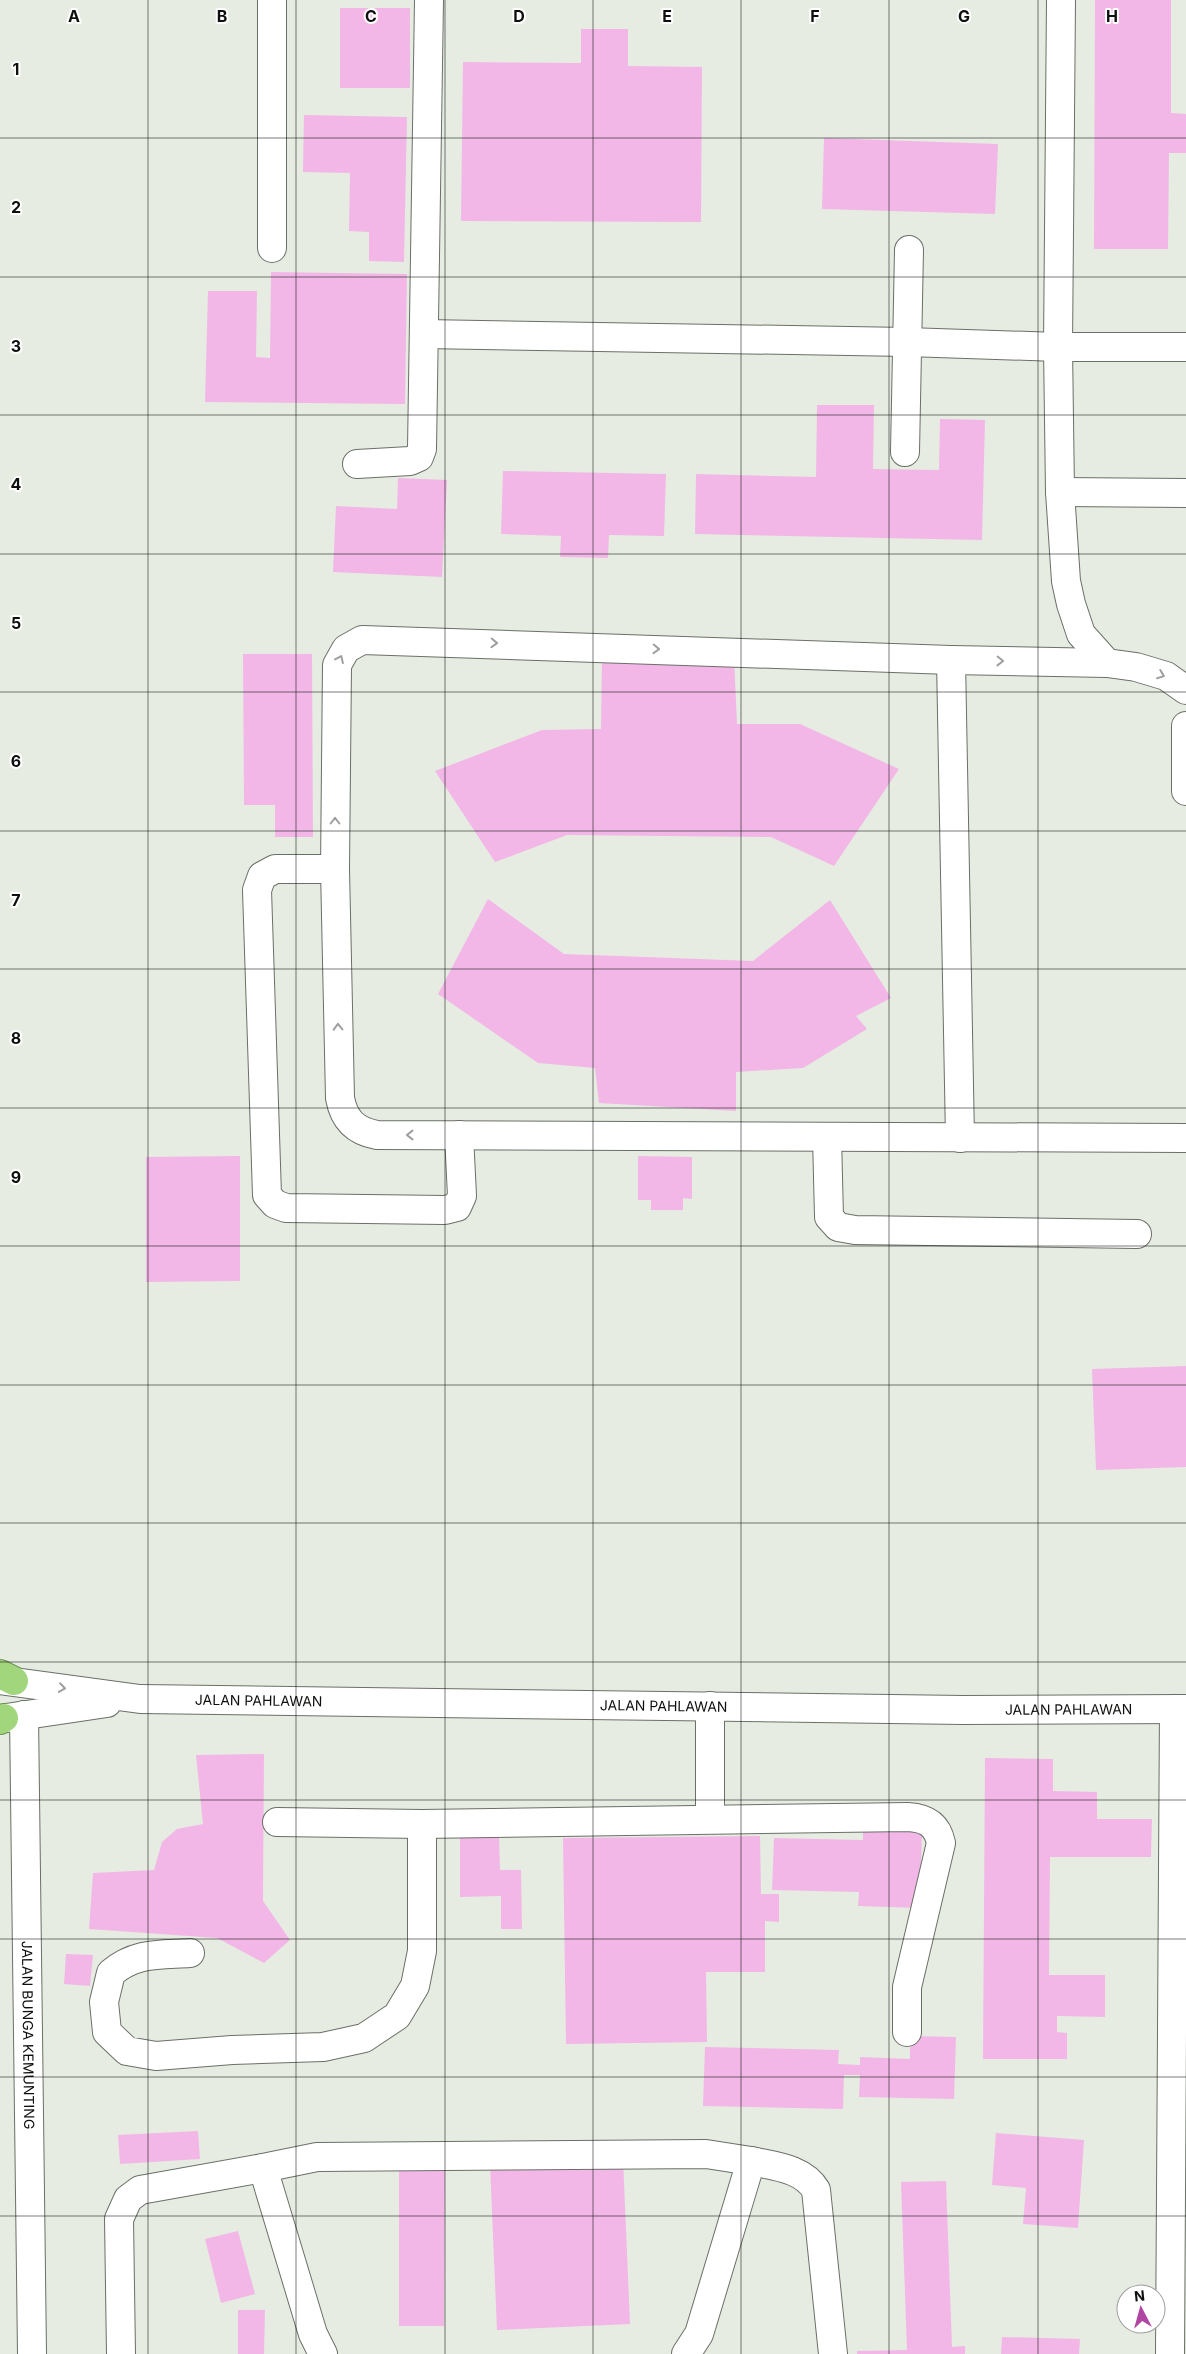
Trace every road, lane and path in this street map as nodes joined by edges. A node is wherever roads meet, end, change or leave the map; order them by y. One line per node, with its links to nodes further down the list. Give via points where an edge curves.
1 (272, 0): 4 (street)
2 (429, 0): 6 (street)
3 (1061, 0): 9 (street)
4 (272, 248)
5 (909, 250): 7 (street)
6 (424, 334): 7 (street); 11 (street, via 422,449 419,458)
7 (907, 342): 9 (street); 10 (street)
8 (1186, 346): 9 (street)
9 (1058, 347): 12 (street)
10 (905, 452)
11 (358, 464)
12 (1060, 492): 13 (street); 15 (street, via 1070,604 1081,634)
13 (1186, 493)
14 (951, 660): 15 (street, one-way to 15); 19 (street, one-way to 14, via 337,665 346,649 362,640); 22 (street)
15 (1107, 663): 16 (street, one-way to 16, via 1166,676)
16 (1186, 690)
17 (1186, 726): 18 (street)
18 (1186, 791)
19 (335, 870): 20 (street, one-way to 19, via 367,1133 349,1122 342,1110); 20 (street, via 275,869 262,876 257,890 267,1195 275,1204 286,1208 445,1210 457,1206 462,1196)
20 (459, 1135): 21 (street)
21 (827, 1137): 22 (street); 24 (street, via 829,1217 838,1228)
22 (960, 1138): 23 (street)
23 (1186, 1138)
24 (1137, 1234)
25 (5, 1678): 26 (street, JALAN PAHLAWAN, one-way to 26)
26 (140, 1699): 27 (street, JALAN PAHLAWAN); 29 (street, JALAN PAHLAWAN)
27 (710, 1706): 28 (street, JALAN PAHLAWAN); 30 (street)
28 (1180, 1709): 37 (street)
29 (7, 1718): 38 (street, JALAN BUNGA KEMUNTING)
30 (710, 1819): 32 (street); 34 (street, via 908,1817 932,1824 941,1843 907,1986)
31 (277, 1822): 32 (street)
32 (422, 1824): 33 (street, via 422,1951 415,1986 397,2016 364,2038 323,2047 156,2056 127,2050 107,2032 104,2002 111,1973 130,1959)
33 (190, 1953)
34 (907, 2032)
35 (751, 2162): 36 (street, via 706,2154 317,2157); 41 (street, via 699,2334); 42 (street, via 804,2176 816,2190)
36 (263, 2168): 39 (street, via 159,2185 140,2190 128,2199 119,2220); 40 (street, via 313,2334)
37 (1176, 2337)
38 (32, 2354)
39 (121, 2354)
40 (323, 2354)
41 (686, 2354)
42 (833, 2354)

